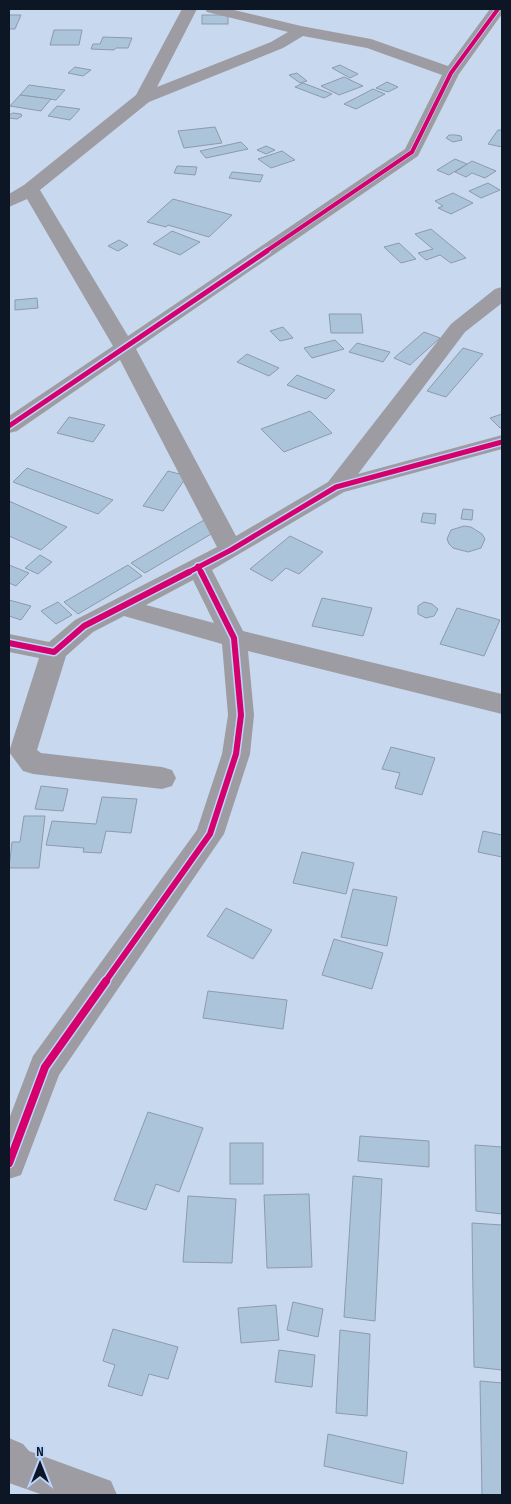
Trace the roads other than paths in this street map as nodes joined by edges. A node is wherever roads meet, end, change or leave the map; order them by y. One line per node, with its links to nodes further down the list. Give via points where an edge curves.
1 (189, 9): 6 (street)
2 (212, 9): 4 (street)
3 (498, 9): 5 (street)
4 (301, 31): 5 (street, via 371,44); 6 (street, via 277,45)
5 (451, 73): 10 (street, via 412,152)
6 (143, 98): 7 (street)
7 (30, 189): 8 (street); 10 (street)
8 (9, 202)
9 (502, 293): 13 (street, via 458,328)
10 (124, 347): 11 (street); 14 (street)
11 (9, 426)
12 (502, 442): 13 (street)
13 (336, 487): 14 (street)
14 (230, 550): 15 (street)
15 (198, 566): 16 (street); 17 (street)
16 (120, 606): 17 (street); 19 (street, via 84,626)
17 (234, 638): 20 (street); 22 (street, via 240,715 236,754 210,834 45,1067)
18 (9, 643): 19 (street)
19 (54, 652): 21 (street, via 23,752 33,763)
20 (502, 704)
21 (162, 778)
22 (9, 1163)
23 (9, 1458): 24 (street, via 16,1466)
24 (97, 1495)

